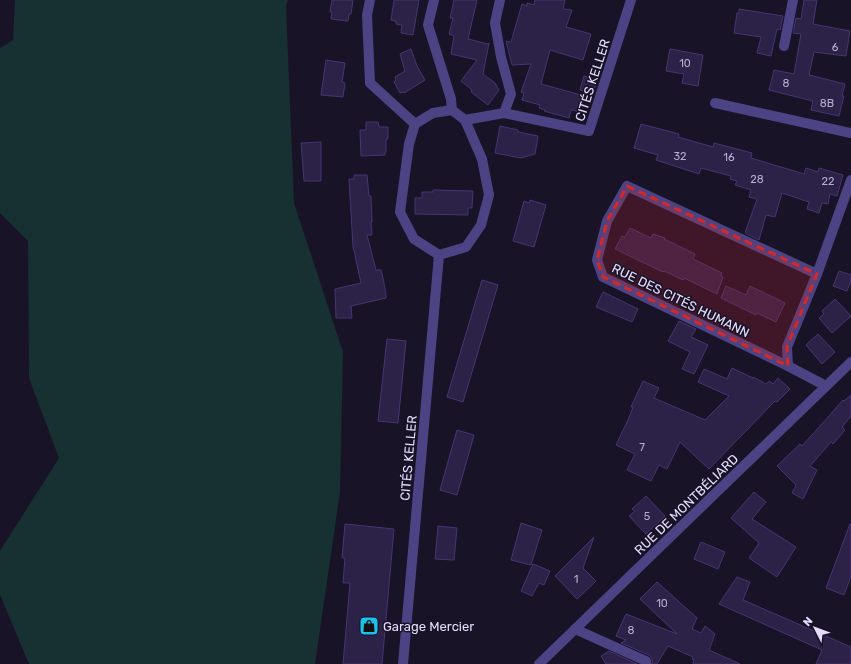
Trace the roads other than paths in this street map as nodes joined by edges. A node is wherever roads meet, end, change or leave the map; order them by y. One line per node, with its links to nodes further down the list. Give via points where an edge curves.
1 (370, 0): 11 (street, via 367,15 370,83)
2 (434, 0): 8 (street, via 428,25 452,99)
3 (500, 0): 9 (street, via 495,24 511,94)
4 (631, 0): 9 (street, CITÉS KELLER, via 589,130)
5 (793, 0): 6 (street)
6 (784, 46)
7 (715, 103): 12 (street)
8 (452, 110): 10 (street); 11 (street, via 433,113)
9 (504, 113): 10 (street, CITÉS KELLER)
10 (465, 120): 14 (street, via 482,159 489,195 481,225 466,247)
11 (415, 124): 14 (street, via 409,144 400,212 414,239)
12 (851, 133)
13 (851, 180): 15 (street)
14 (439, 255): 20 (street, CITÉS KELLER)
15 (817, 274): 17 (street, via 787,347); 17 (street, RUE DES CITÉS HUMANN, via 627,186 608,220 597,260 603,277)
16 (851, 362): 18 (street, RUE DE MONTBÉLIARD)
17 (788, 366): 18 (street, RUE DES CITÉS HUMANN)
18 (826, 386): 19 (street, RUE DE MONTBÉLIARD)
19 (575, 629): 21 (street, RUE DE MONTBÉLIARD); 22 (street, via 646,661)
20 (403, 664)
21 (539, 664)
22 (646, 664)

